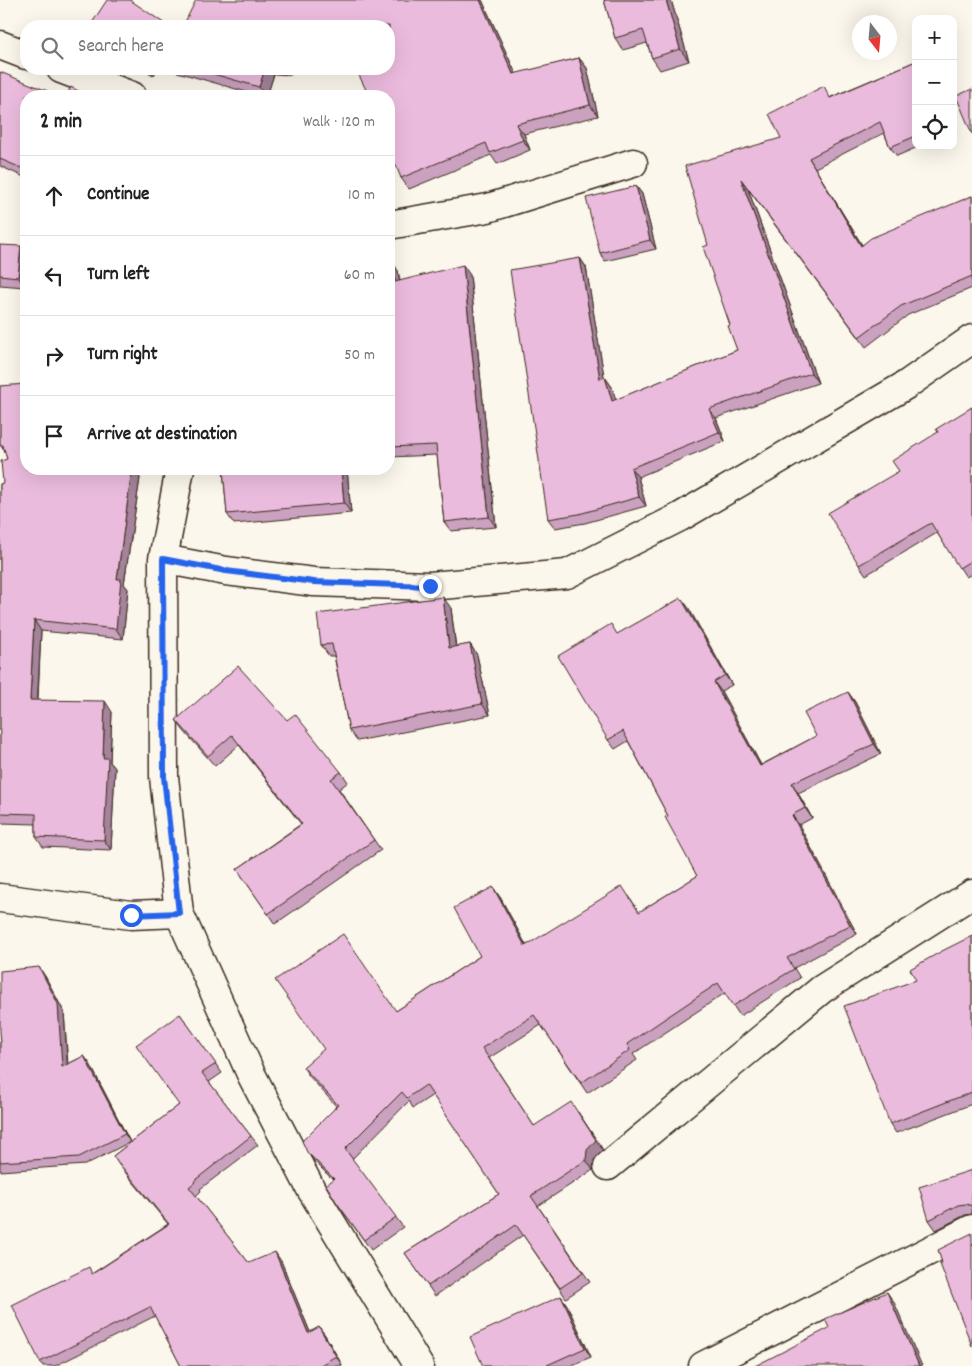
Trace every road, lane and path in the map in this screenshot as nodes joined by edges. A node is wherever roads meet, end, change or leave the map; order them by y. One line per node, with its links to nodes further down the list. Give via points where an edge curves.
1 (0, 45): 2 (street)
2 (20, 53)
3 (77, 75): 4 (street)
4 (116, 90)
5 (633, 163): 6 (street, via 488,208)
6 (395, 224)
7 (972, 339): 9 (street, via 906,385 680,517 567,574 430,586 314,582)
8 (179, 475): 9 (street)
9 (163, 559): 12 (street, via 164,777)
10 (972, 894): 13 (street, via 822,989)
11 (0, 898): 12 (street, via 131,915)
12 (179, 913): 15 (street, via 250,1074 308,1183)
13 (608, 1166)
14 (972, 1229): 16 (street)
15 (420, 1366)
16 (704, 1366)

